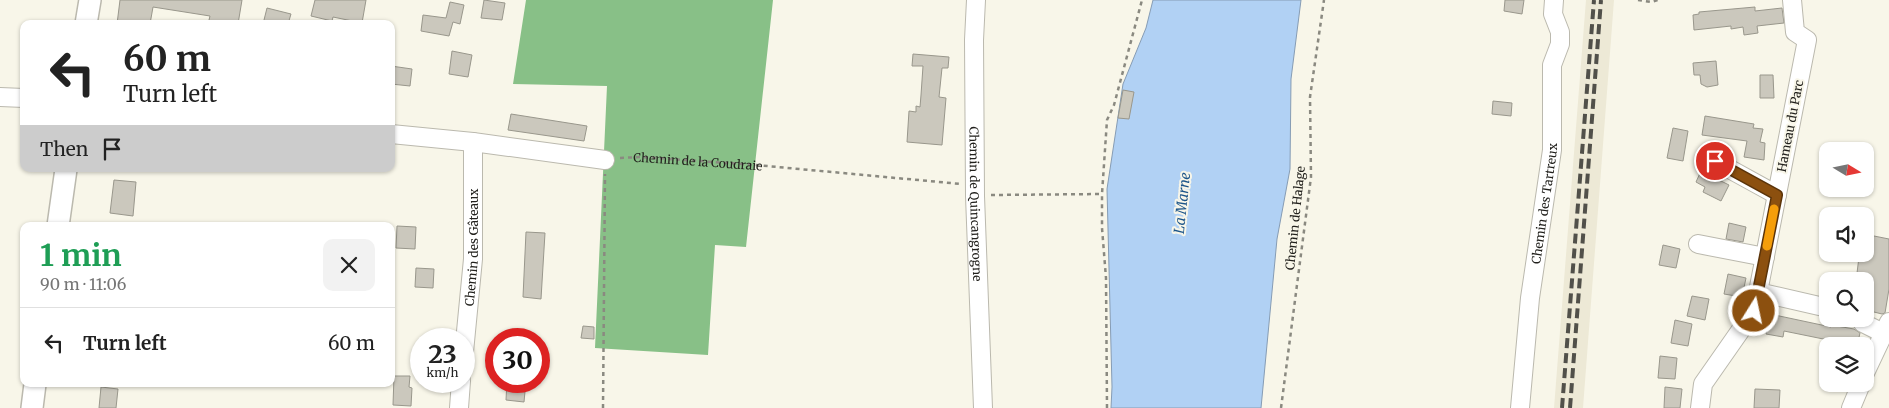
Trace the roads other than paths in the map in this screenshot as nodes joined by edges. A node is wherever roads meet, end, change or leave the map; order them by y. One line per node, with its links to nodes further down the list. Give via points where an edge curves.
1 (90, 0): 5 (main road)
2 (976, 0): 27 (street, Chemin de Quincangrogne, via 975,191)
3 (1554, 0): 28 (street, Chemin des Tartreux, via 1560,44 1552,65 1552,150 1530,298)
4 (1792, 0): 13 (street, Hameau du Parc, via 1795,32 1807,40)
5 (87, 20)
6 (0, 96): 7 (street)
7 (20, 98)
8 (395, 134): 9 (street)
9 (473, 142): 10 (street); 20 (street, Chemin des Gâteaux, via 473,259)
10 (604, 160)
11 (1715, 161): 13 (street)
12 (66, 172): 14 (main road)
13 (1777, 195): 16 (street, Hameau du Parc)
14 (59, 222)
15 (1698, 244): 16 (street)
16 (1764, 257): 17 (street, Hameau du Parc)
17 (1758, 292): 18 (street); 29 (street, Hameau du Parc, via 1754,311 1703,384)
18 (1819, 306)
19 (1886, 327): 21 (street)
20 (466, 328)
21 (1874, 353)
22 (35, 387): 25 (main road)
23 (1858, 392): 30 (street)
24 (460, 393): 26 (street)
25 (32, 408)
26 (459, 408)
27 (983, 408)
28 (1520, 408)
29 (1700, 408)
30 (1851, 408)

